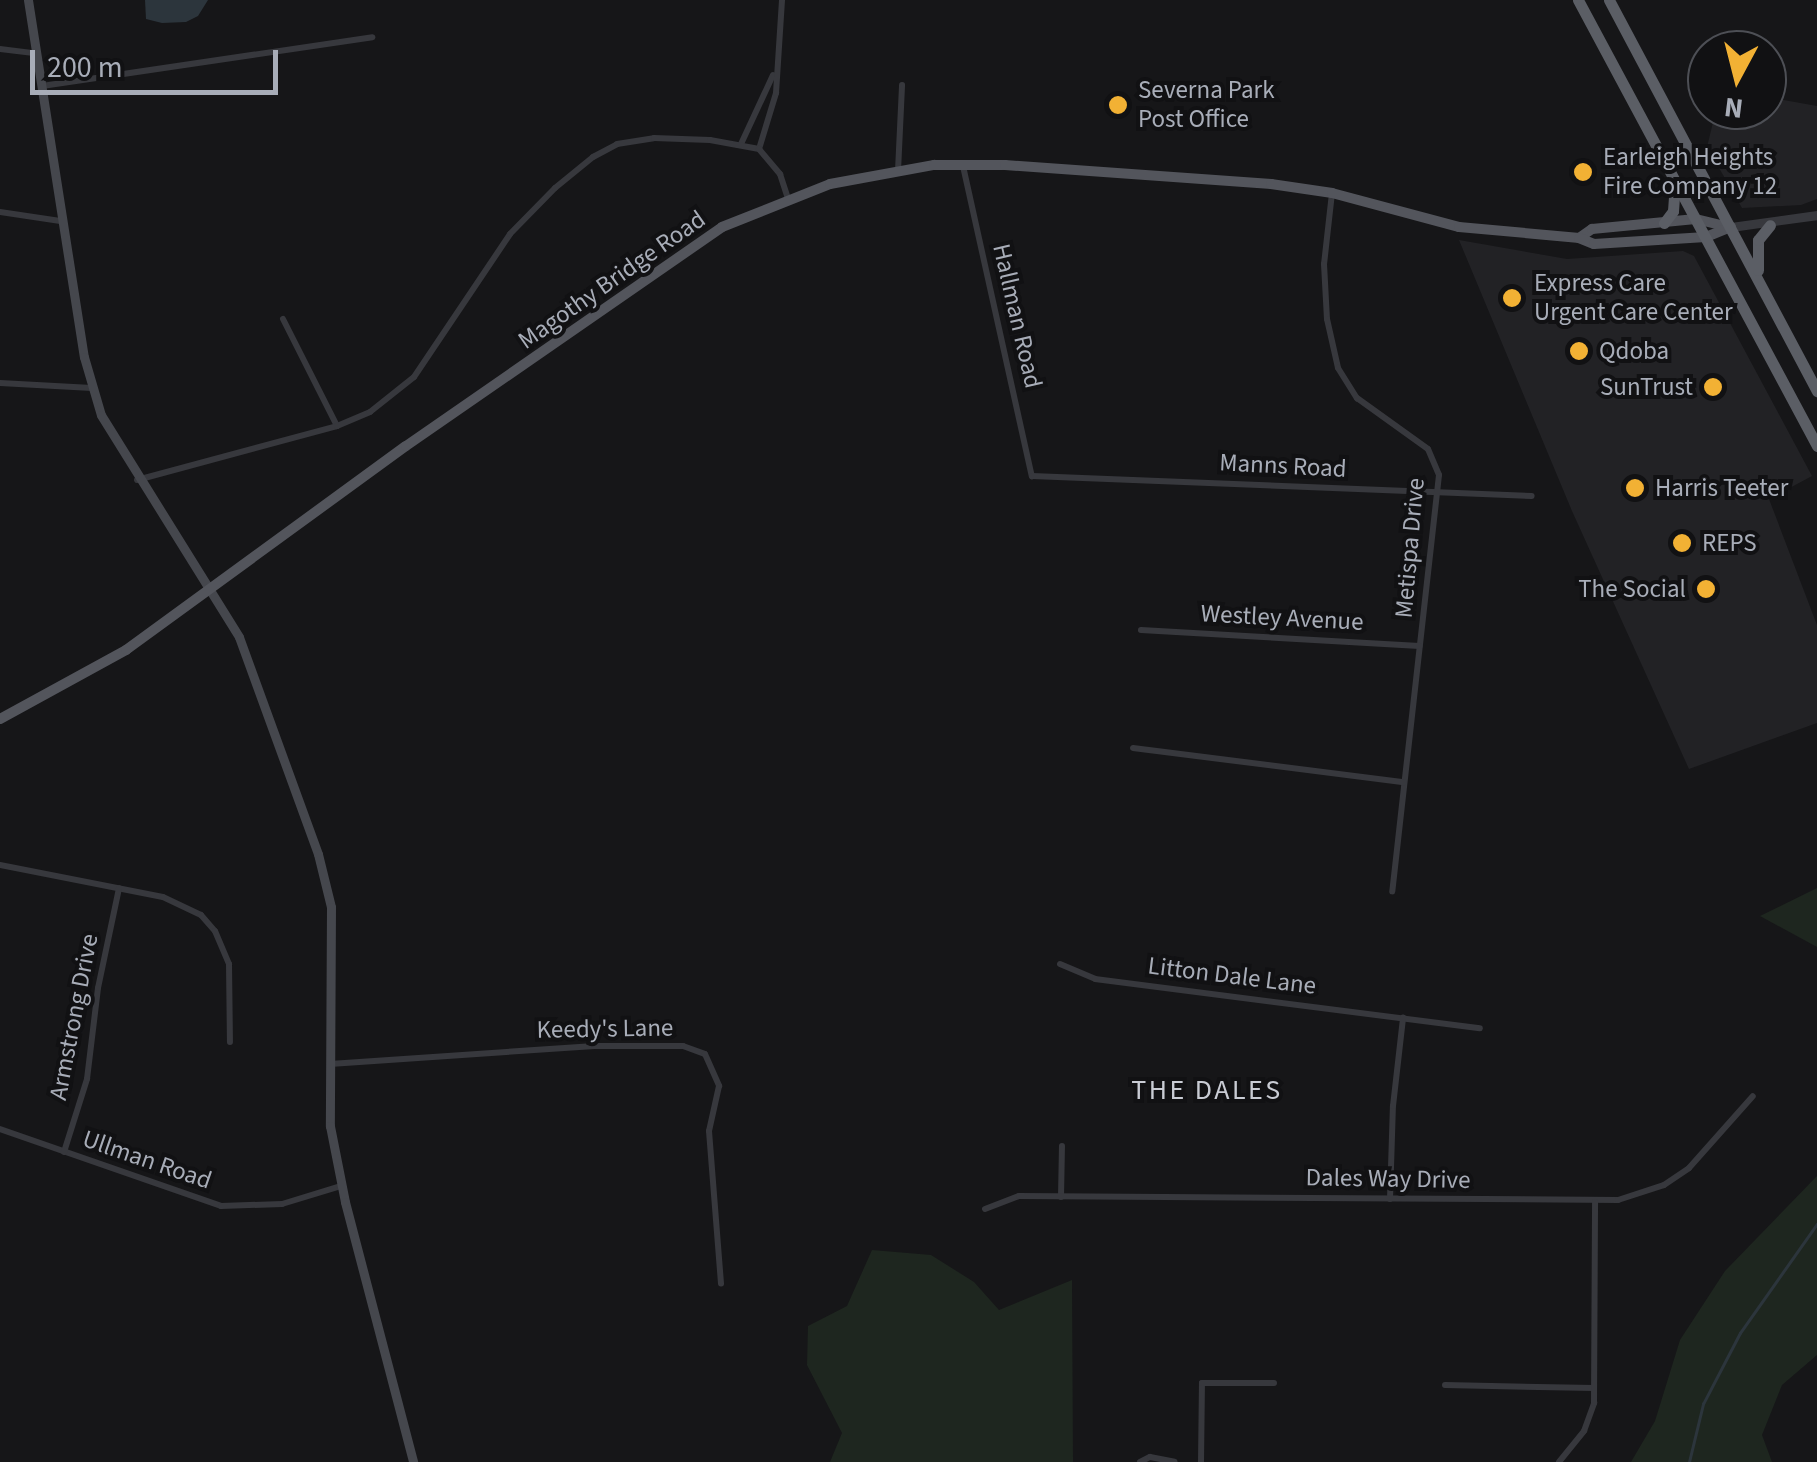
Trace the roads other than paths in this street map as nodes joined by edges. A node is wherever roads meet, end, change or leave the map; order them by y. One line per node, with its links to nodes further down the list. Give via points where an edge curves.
1 (28, 0): 7 (main road)
2 (782, 0): 8 (street)
3 (1578, 0): 15 (highway)
4 (1609, 0): 24 (highway)
5 (372, 36): 10 (street)
6 (0, 49): 7 (street)
7 (34, 53): 10 (main road)
8 (776, 70): 11 (street); 12 (street, via 773,109)
9 (902, 85): 14 (street)
10 (41, 86): 21 (main road)
11 (741, 144): 12 (street); 32 (street, via 654,138 616,144 592,157 510,234 414,376 370,412)
12 (759, 150): 17 (street, via 780,174)
13 (963, 164): 14 (main road, Magothy Bridge Road); 16 (main road, Magothy Bridge Road); 34 (street, Hallman Road)
14 (898, 171): 17 (main road, Magothy Bridge Road)
15 (1676, 180): 20 (highway); 22 (highway)
16 (1332, 193): 26 (main road, Magothy Bridge Road, via 1459,227); 36 (street, Metispa Drive, via 1324,264 1338,368 1357,398 1428,449 1439,475)
17 (788, 198): 38 (main road, Magothy Bridge Road, via 722,226 673,259)
18 (0, 212): 21 (street)
19 (1817, 216): 23 (street)
20 (1696, 219): 22 (main road, Magothy Bridge Road); 24 (main road, Magothy Bridge Road); 25 (highway)
21 (60, 220): 30 (main road)
22 (1664, 223): 26 (main road, Magothy Bridge Road, via 1592,229)
23 (1770, 225): 24 (street); 27 (highway, via 1758,240)
24 (1731, 227): 25 (main road, Magothy Bridge Road); 27 (highway)
25 (1706, 237): 26 (main road, Magothy Bridge Road, via 1594,244); 33 (highway)
26 (1579, 238)
27 (1758, 280): 31 (highway)
28 (282, 318): 32 (street)
29 (0, 382): 30 (street)
30 (92, 388): 35 (main road)
31 (1817, 390)
32 (337, 426): 35 (street)
33 (1817, 446)
34 (1032, 476): 36 (street, Manns Road)
35 (137, 480): 38 (main road)
36 (1437, 494): 37 (street, Manns Road); 40 (street, Metispa Drive)
37 (1532, 496)
38 (210, 589): 41 (main road, Magothy Bridge Road, via 126,650); 51 (main road, via 245,651 318,854 331,908)
39 (1141, 630): 40 (street, Westley Avenue)
40 (1420, 646): 43 (street, Metispa Drive)
41 (0, 719)
42 (1133, 748): 43 (street)
43 (1404, 782): 46 (street, Metispa Drive)
44 (0, 865): 45 (street)
45 (119, 888): 50 (street, via 177,901 214,931 231,978); 55 (street, Armstrong Drive, via 86,1079)
46 (1392, 891)
47 (1060, 964): 48 (street, Litton Dale Lane, via 1096,979)
48 (1402, 1018): 49 (street, Litton Dale Lane); 58 (street)
49 (1480, 1028)
50 (230, 1042)
51 (330, 1064): 56 (main road, via 330,1126); 61 (street, Keedy's Lane, via 594,1046 682,1046 705,1054 719,1086 709,1131)
52 (1753, 1096): 59 (street, Dales Way Drive, via 1677,1177 1650,1191)
53 (0, 1128): 55 (street, Ullman Road)
54 (1062, 1146): 57 (street)
55 (64, 1152): 56 (street, Ullman Road, via 221,1206 282,1204)
56 (341, 1186): 65 (main road)
57 (1062, 1196): 58 (street, Dales Way Drive); 60 (street, Dales Way Drive, via 1008,1197)
58 (1390, 1199): 59 (street, Dales Way Drive)
59 (1595, 1202): 64 (street)
60 (985, 1209)
61 (721, 1284)
62 (1274, 1383): 68 (street, via 1202,1383)
63 (1445, 1385): 64 (street)
64 (1594, 1388): 69 (street, via 1589,1421)
65 (414, 1462)
66 (1140, 1462): 67 (street)
67 (1175, 1462)
68 (1202, 1462)
69 (1559, 1462)

